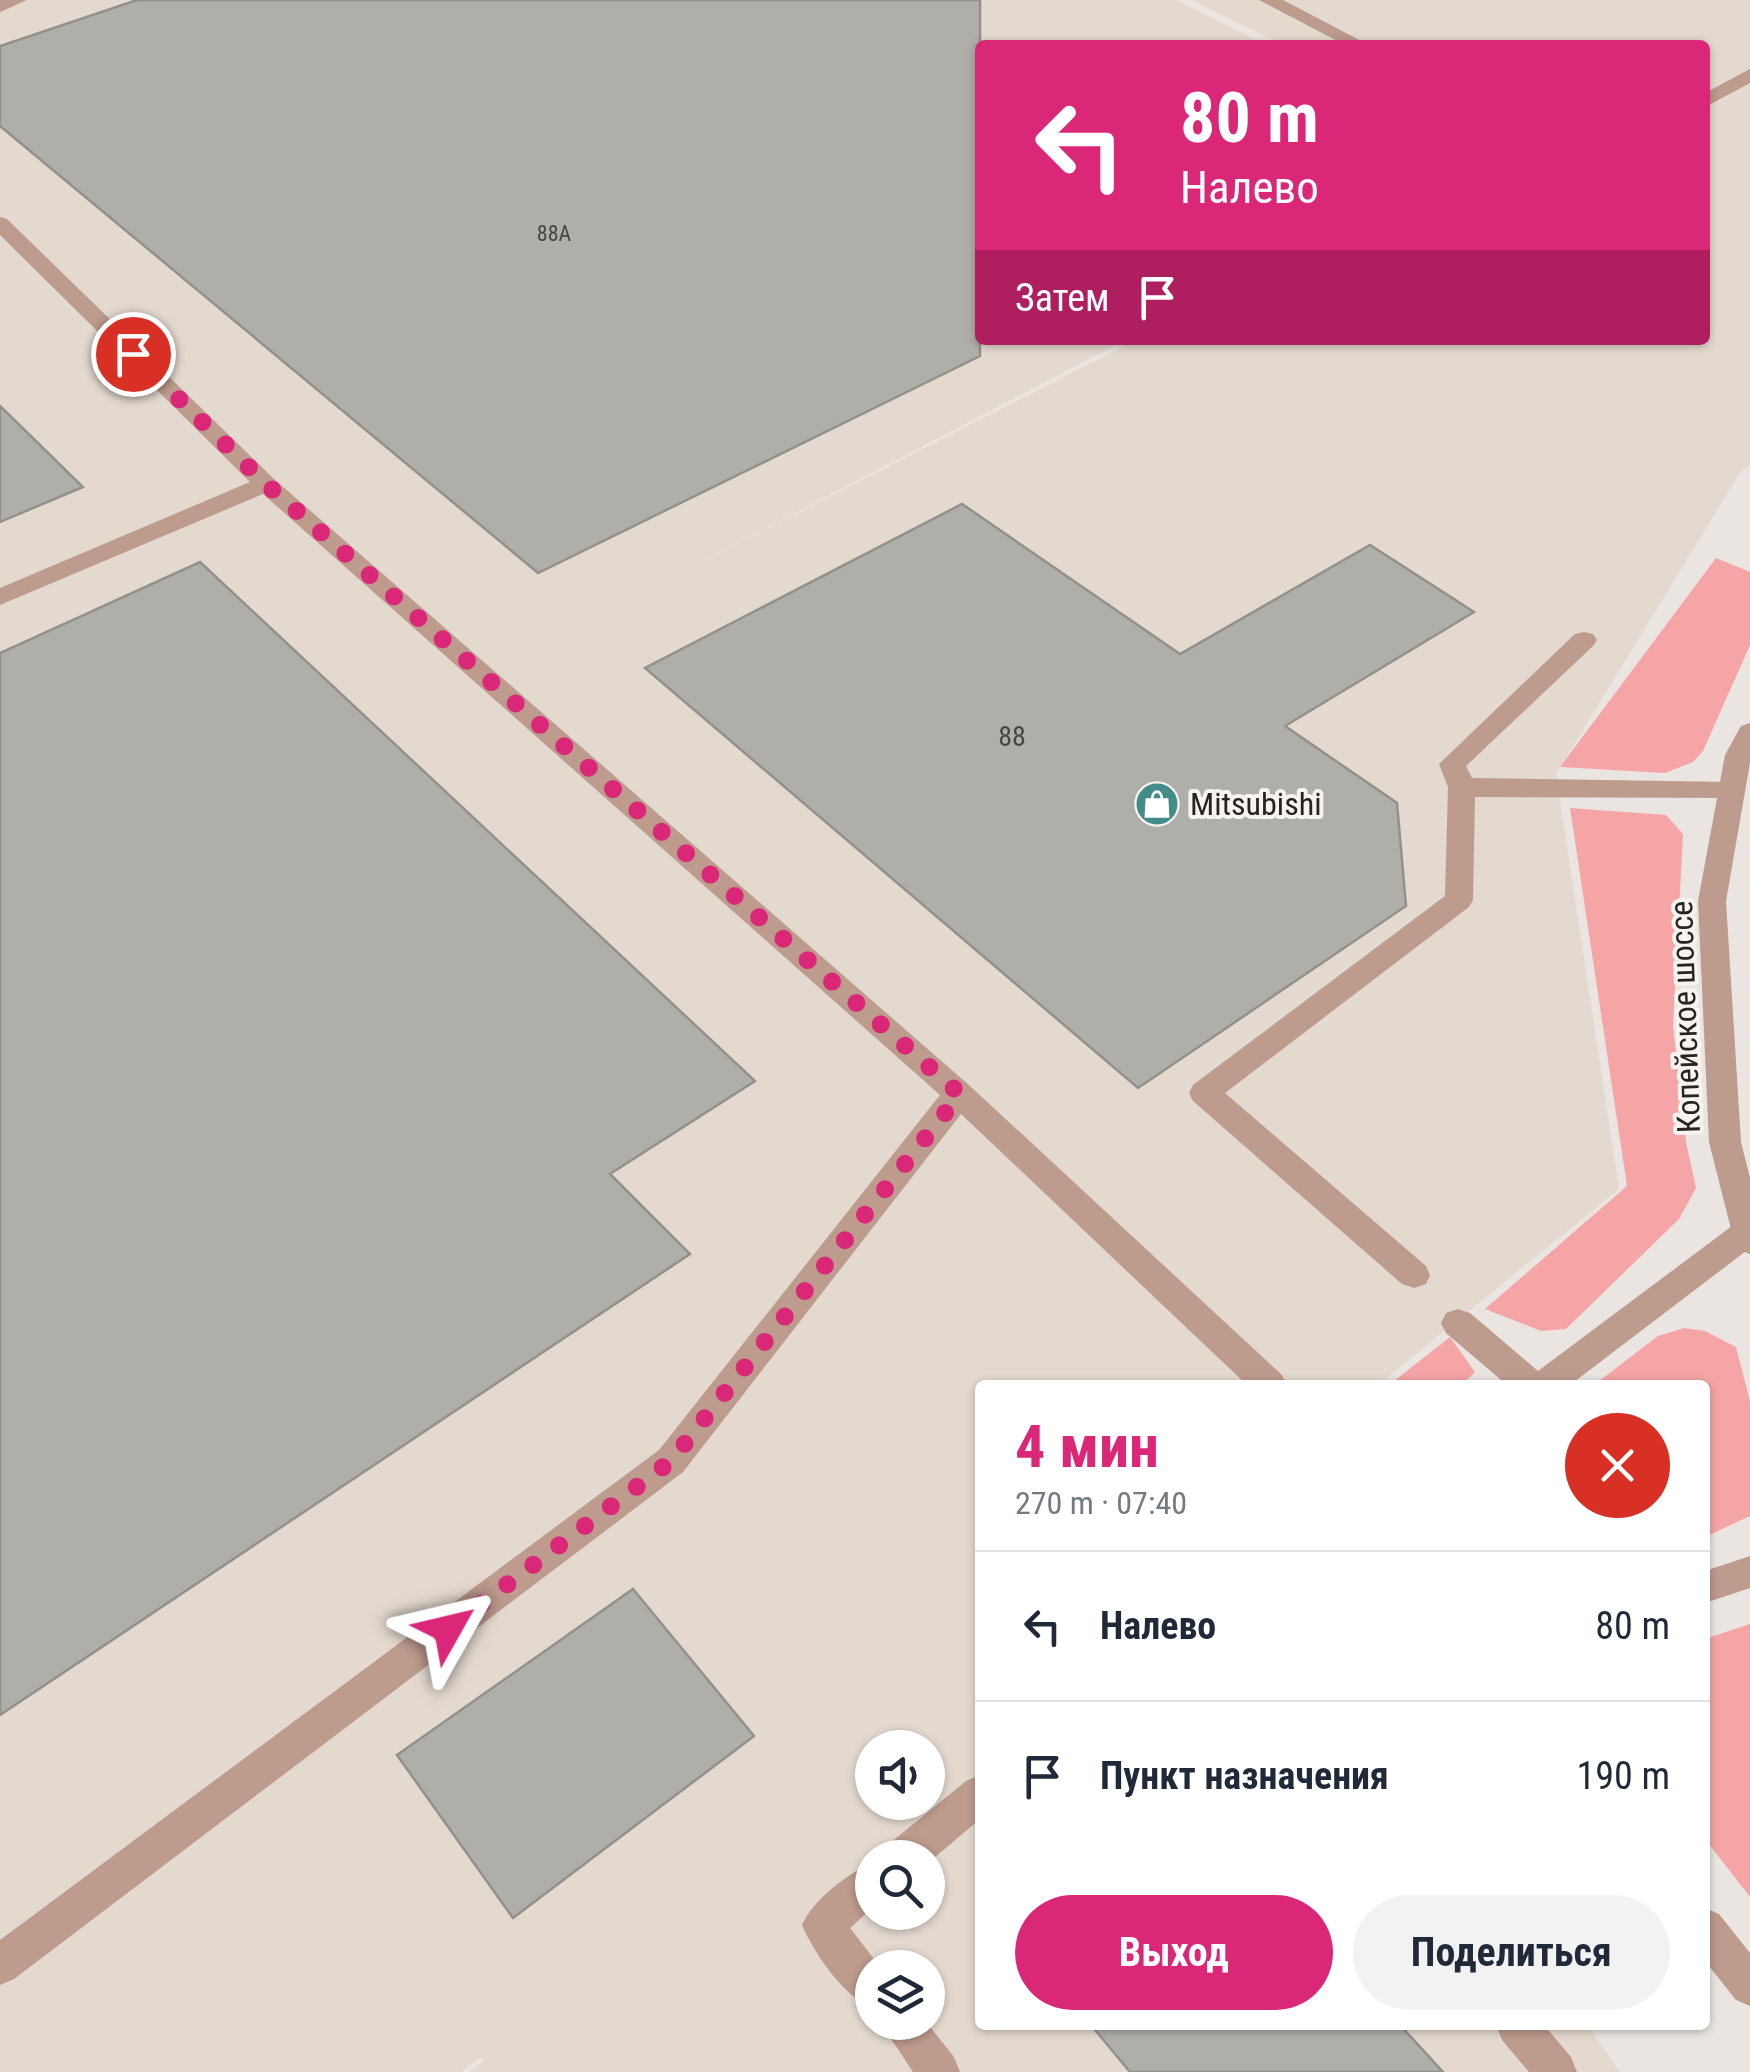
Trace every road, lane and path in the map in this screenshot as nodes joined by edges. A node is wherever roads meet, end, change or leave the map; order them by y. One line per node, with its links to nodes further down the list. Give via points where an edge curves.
1 (18, 0): 3 (street)
2 (1268, 0): 4 (street)
3 (0, 6)
4 (1350, 40)
5 (1750, 75): 6 (street)
6 (1710, 97)
7 (0, 223): 8 (street)
8 (266, 484): 9 (street); 14 (street)
9 (0, 597)
10 (1584, 640): 12 (street, via 1452,764)
11 (1750, 732): 13 (street, Копейское шоссе)
12 (1462, 787): 13 (street); 16 (street, via 1458,900 1204,1092)
13 (1731, 790): 15 (street, Копейское шоссе, via 1712,901 1725,1142)
14 (960, 1094): 18 (street); 27 (street, via 671,1461)
15 (1749, 1236): 20 (street)
16 (1414, 1275)
17 (1458, 1324): 19 (street)
18 (1265, 1380)
19 (1524, 1380)
20 (1551, 1380)
21 (1750, 1572): 22 (street)
22 (1710, 1585)
23 (975, 1798): 24 (street)
24 (925, 1840)
25 (855, 1896): 28 (street, via 822,1924)
26 (1710, 1934): 29 (street)
27 (0, 1966)
28 (855, 1966)
29 (1750, 1986)
30 (1521, 2030): 33 (street)
31 (914, 2040): 32 (street)
32 (939, 2072)
33 (1556, 2072)

